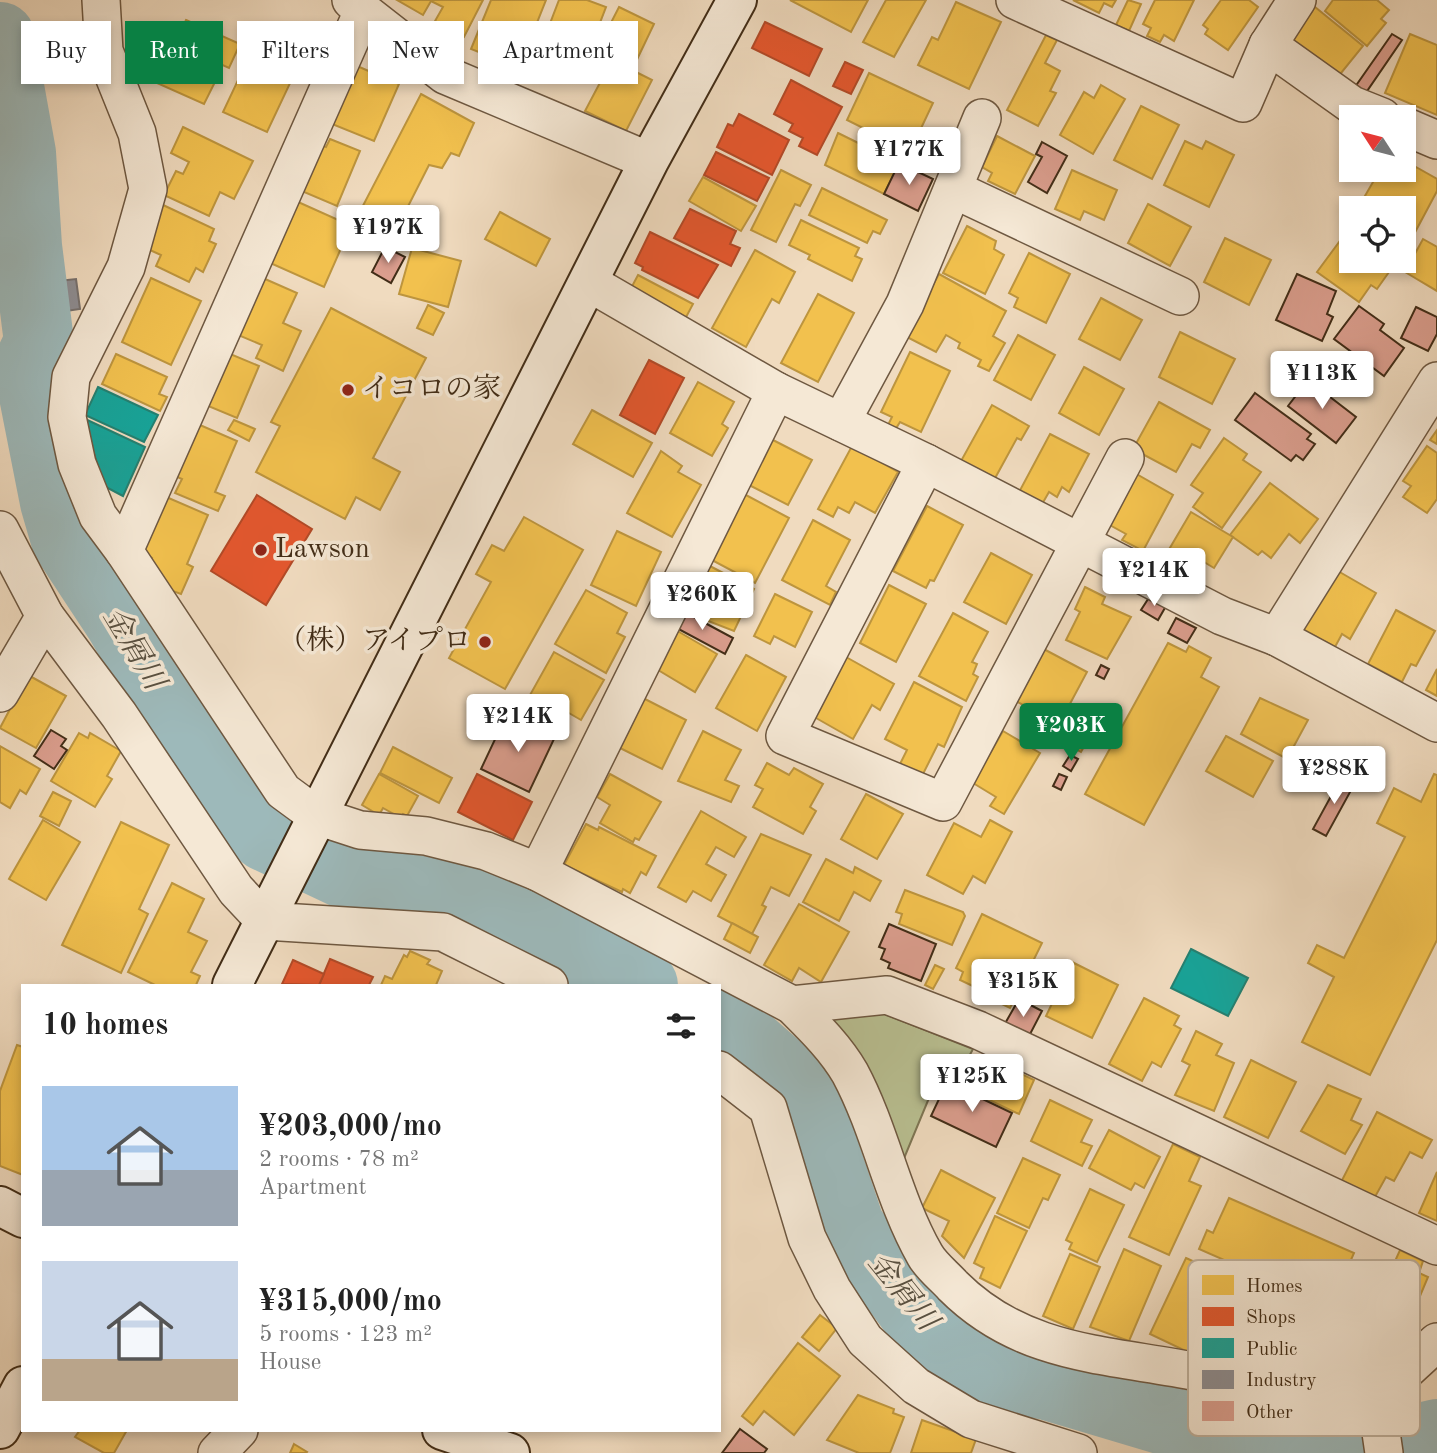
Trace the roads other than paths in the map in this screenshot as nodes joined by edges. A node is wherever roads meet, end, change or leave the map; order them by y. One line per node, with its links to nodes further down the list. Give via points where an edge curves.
1 (101, 0): 22 (street, via 104,51 137,133 148,189 126,267 71,377 67,417 77,464 98,516)
2 (737, 0): 11 (street)
3 (1297, 0): 6 (street)
4 (1029, 3): 6 (street, via 1243,103)
5 (357, 5): 11 (street, via 445,75); 22 (street)
6 (1268, 45): 7 (street)
7 (1352, 105)
8 (982, 118): 12 (street)
9 (1416, 131): 10 (street)
10 (1437, 140)
11 (649, 161): 13 (street)
12 (953, 189): 14 (street); 17 (street, via 905,304)
13 (588, 282): 16 (street); 27 (street)
14 (1180, 296)
15 (1437, 381): 24 (street)
16 (776, 391): 17 (street); 28 (street)
17 (841, 422): 19 (street)
18 (1125, 458): 21 (street)
19 (926, 463): 21 (street); 21 (street, via 785,736 943,802)
20 (0, 530): 23 (street)
21 (1081, 545): 24 (street)
22 (124, 551): 27 (street, via 283,791)
23 (45, 616): 25 (street); 29 (street, via 119,715 236,890)
24 (1277, 637): 26 (street)
25 (0, 693)
26 (1437, 723)
27 (317, 816): 28 (street, via 360,830 426,836 486,851); 29 (street)
28 (538, 872): 32 (street)
29 (265, 921): 30 (street); 31 (street, via 443,932)
30 (233, 984)
31 (547, 984)
32 (792, 1005): 36 (street, via 887,995 978,1030); 39 (street, via 824,1037 849,1073 877,1135 898,1201 926,1258 963,1296 1030,1339 1096,1357)
33 (721, 1072): 46 (street, via 768,1108 807,1238 832,1289 865,1339 916,1387 971,1419)
34 (0, 1206): 35 (street)
35 (21, 1217)
36 (1437, 1246)
37 (1437, 1342): 38 (street)
38 (1420, 1358)
39 (1188, 1371)
40 (21, 1390): 41 (street)
41 (0, 1429)
42 (237, 1432): 44 (street)
43 (448, 1432): 45 (street)
44 (217, 1453)
45 (510, 1453)
46 (1078, 1453)

